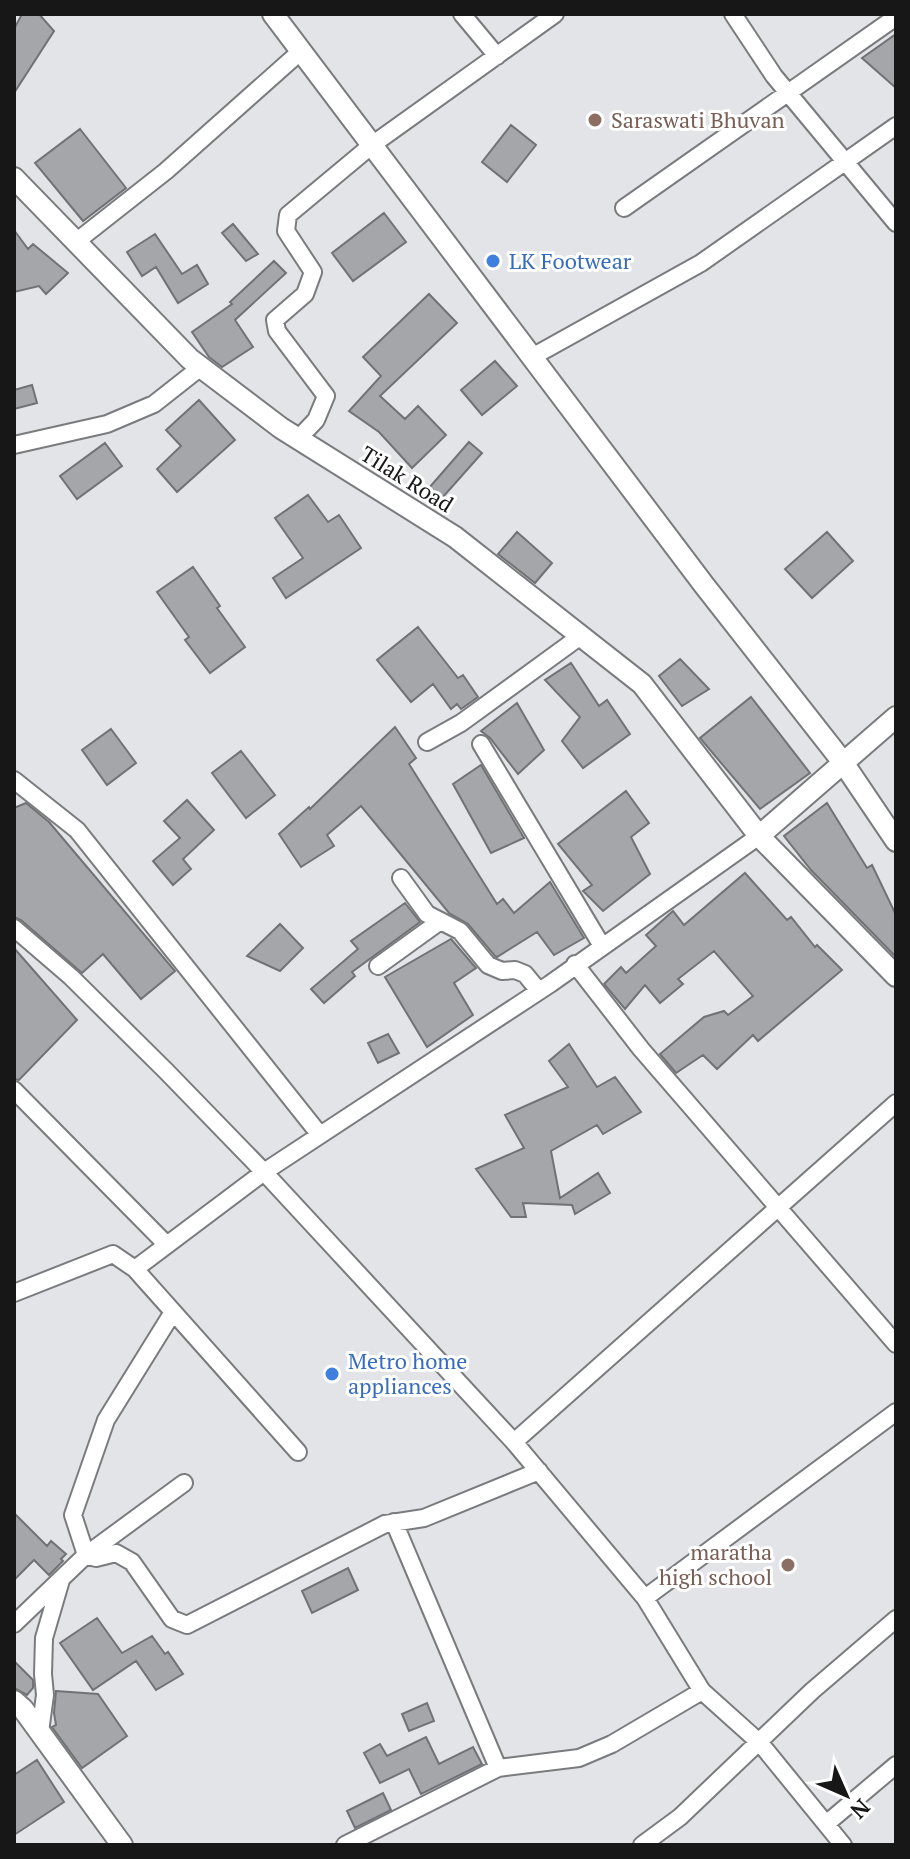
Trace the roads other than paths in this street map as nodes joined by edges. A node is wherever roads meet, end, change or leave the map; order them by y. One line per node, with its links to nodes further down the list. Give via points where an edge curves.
1 (273, 14): 6 (street)
2 (462, 14): 7 (street)
3 (555, 14): 7 (street)
4 (733, 14): 8 (street)
5 (896, 17): 8 (street)
6 (301, 51): 10 (street); 15 (street, via 174,165)
7 (497, 56): 10 (street)
8 (788, 93): 11 (street); 13 (street)
9 (896, 126): 11 (street)
10 (372, 145): 16 (street); 18 (street, via 288,215 286,231 313,272 305,294 275,320 277,331 326,396 316,420)
11 (844, 161): 14 (street); 16 (street, via 701,263)
12 (14, 178): 15 (street, Tilak Road)
13 (624, 208)
14 (896, 223)
15 (77, 241): 17 (street, Tilak Road)
16 (532, 357): 24 (street)
17 (201, 367): 18 (street, Tilak Road); 19 (street, via 154,404 107,424)
18 (298, 439): 20 (street, Tilak Road, via 455,537)
19 (14, 445)
20 (582, 635): 22 (street); 26 (street, Tilak Road, via 642,684)
21 (896, 717): 24 (street)
22 (427, 742)
23 (481, 744): 31 (street)
24 (842, 761): 26 (street); 27 (street)
25 (14, 780): 38 (street, via 77,830)
26 (759, 836): 31 (street); 34 (street, Tilak Road)
27 (896, 841)
28 (401, 878): 29 (street)
29 (439, 922): 33 (street); 35 (street, via 460,931 488,965 525,974)
30 (14, 928): 39 (street, via 71,977)
31 (602, 946): 32 (street)
32 (575, 964): 35 (street); 40 (street)
33 (378, 966)
34 (896, 976)
35 (539, 991): 38 (street)
36 (14, 1090): 41 (street)
37 (896, 1103): 40 (street)
38 (320, 1135): 39 (street)
39 (264, 1172): 41 (street); 47 (street)
40 (777, 1209): 45 (street); 47 (street)
41 (167, 1245): 42 (street)
42 (135, 1269): 43 (street, via 113,1254); 44 (street)
43 (14, 1293)
44 (173, 1312): 48 (street); 52 (street, via 106,1420 73,1515)
45 (896, 1344)
46 (896, 1412): 54 (street)
47 (514, 1442): 49 (street)
48 (298, 1452)
49 (539, 1471): 51 (street, via 424,1518); 54 (street)
50 (184, 1483): 52 (street)
51 (394, 1522): 52 (street, via 187,1625 172,1619 132,1562 116,1553); 62 (street)
52 (86, 1555): 53 (street)
53 (61, 1578): 56 (street); 59 (street, via 44,1638)
54 (645, 1598): 57 (street)
55 (896, 1619): 60 (street)
56 (14, 1624)
57 (702, 1691): 60 (street); 62 (street, via 579,1758)
58 (14, 1701): 59 (street)
59 (40, 1732): 64 (street)
60 (760, 1743): 63 (street); 66 (street)
61 (896, 1765): 63 (street)
62 (498, 1768): 65 (street)
63 (826, 1824): 67 (street)
64 (122, 1845)
65 (345, 1845)
66 (642, 1845)
67 (843, 1845)

